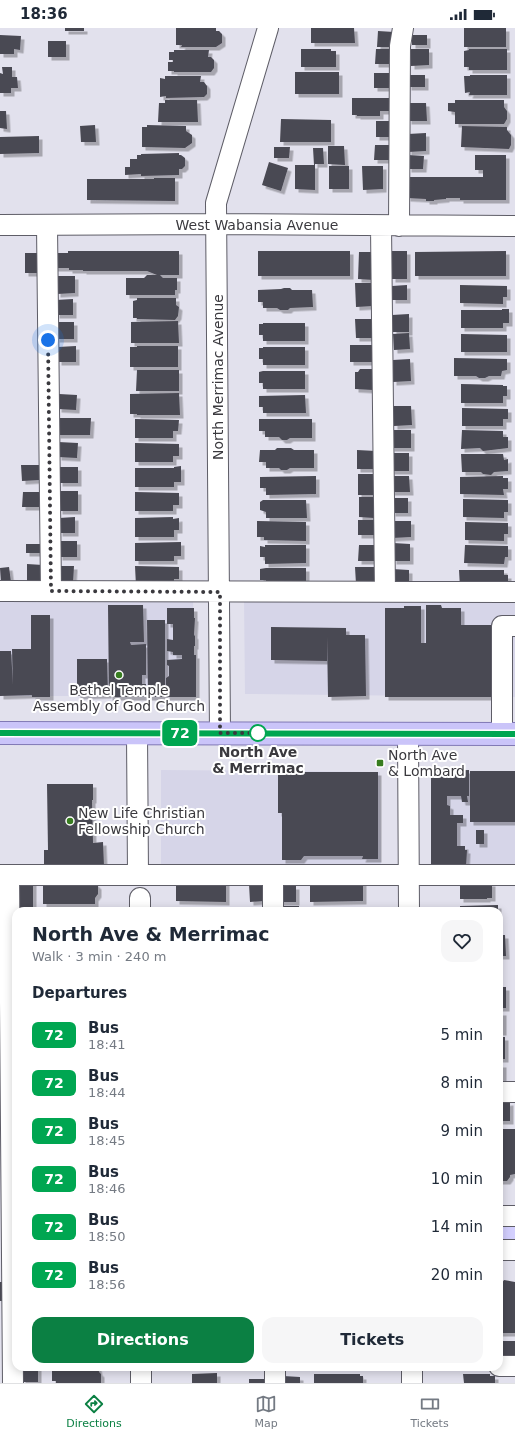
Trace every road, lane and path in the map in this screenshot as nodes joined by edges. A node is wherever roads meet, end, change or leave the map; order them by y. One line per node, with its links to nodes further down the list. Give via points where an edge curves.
1 (268, 28): 3 (street, North Merrimac Avenue, via 216,203)
2 (403, 28): 6 (street)
3 (216, 224): 5 (street, West Wabansia Avenue); 6 (street, West Wabansia Avenue); 10 (street, North Merrimac Avenue)
4 (0, 225): 5 (street, West Wabansia Avenue)
5 (47, 225): 9 (street)
6 (390, 226): 7 (street, West Wabansia Avenue); 11 (street)
7 (515, 226)
8 (0, 591): 9 (street)
9 (51, 591): 10 (street)
10 (220, 592): 11 (street); 16 (street, North Merrimac Avenue)
11 (385, 592): 12 (street)
12 (515, 592)
13 (515, 626): 18 (street, via 502,626)
14 (0, 733): 15 (main road)
15 (137, 733): 16 (main road); 20 (street)
16 (220, 733): 17 (main road)
17 (408, 734): 18 (main road); 22 (street)
18 (509, 734)
19 (4, 875): 20 (street); 30 (street)
20 (138, 875): 21 (street)
21 (273, 875): 22 (street); 24 (street)
22 (409, 875): 23 (street); 25 (street)
23 (515, 875)
24 (273, 907)
25 (409, 907)
26 (503, 1092): 27 (street)
27 (515, 1092)
28 (503, 1216): 29 (street)
29 (515, 1216)
30 (9, 1245): 33 (street)
31 (503, 1250): 32 (street)
32 (515, 1250)
33 (12, 1348)
34 (503, 1366): 35 (street)
35 (515, 1366)
36 (13, 1371): 40 (street)
37 (141, 1371): 41 (street)
38 (275, 1371): 42 (street)
39 (412, 1371): 43 (street)
40 (13, 1383)
41 (141, 1383)
42 (275, 1383)
43 (412, 1383)

